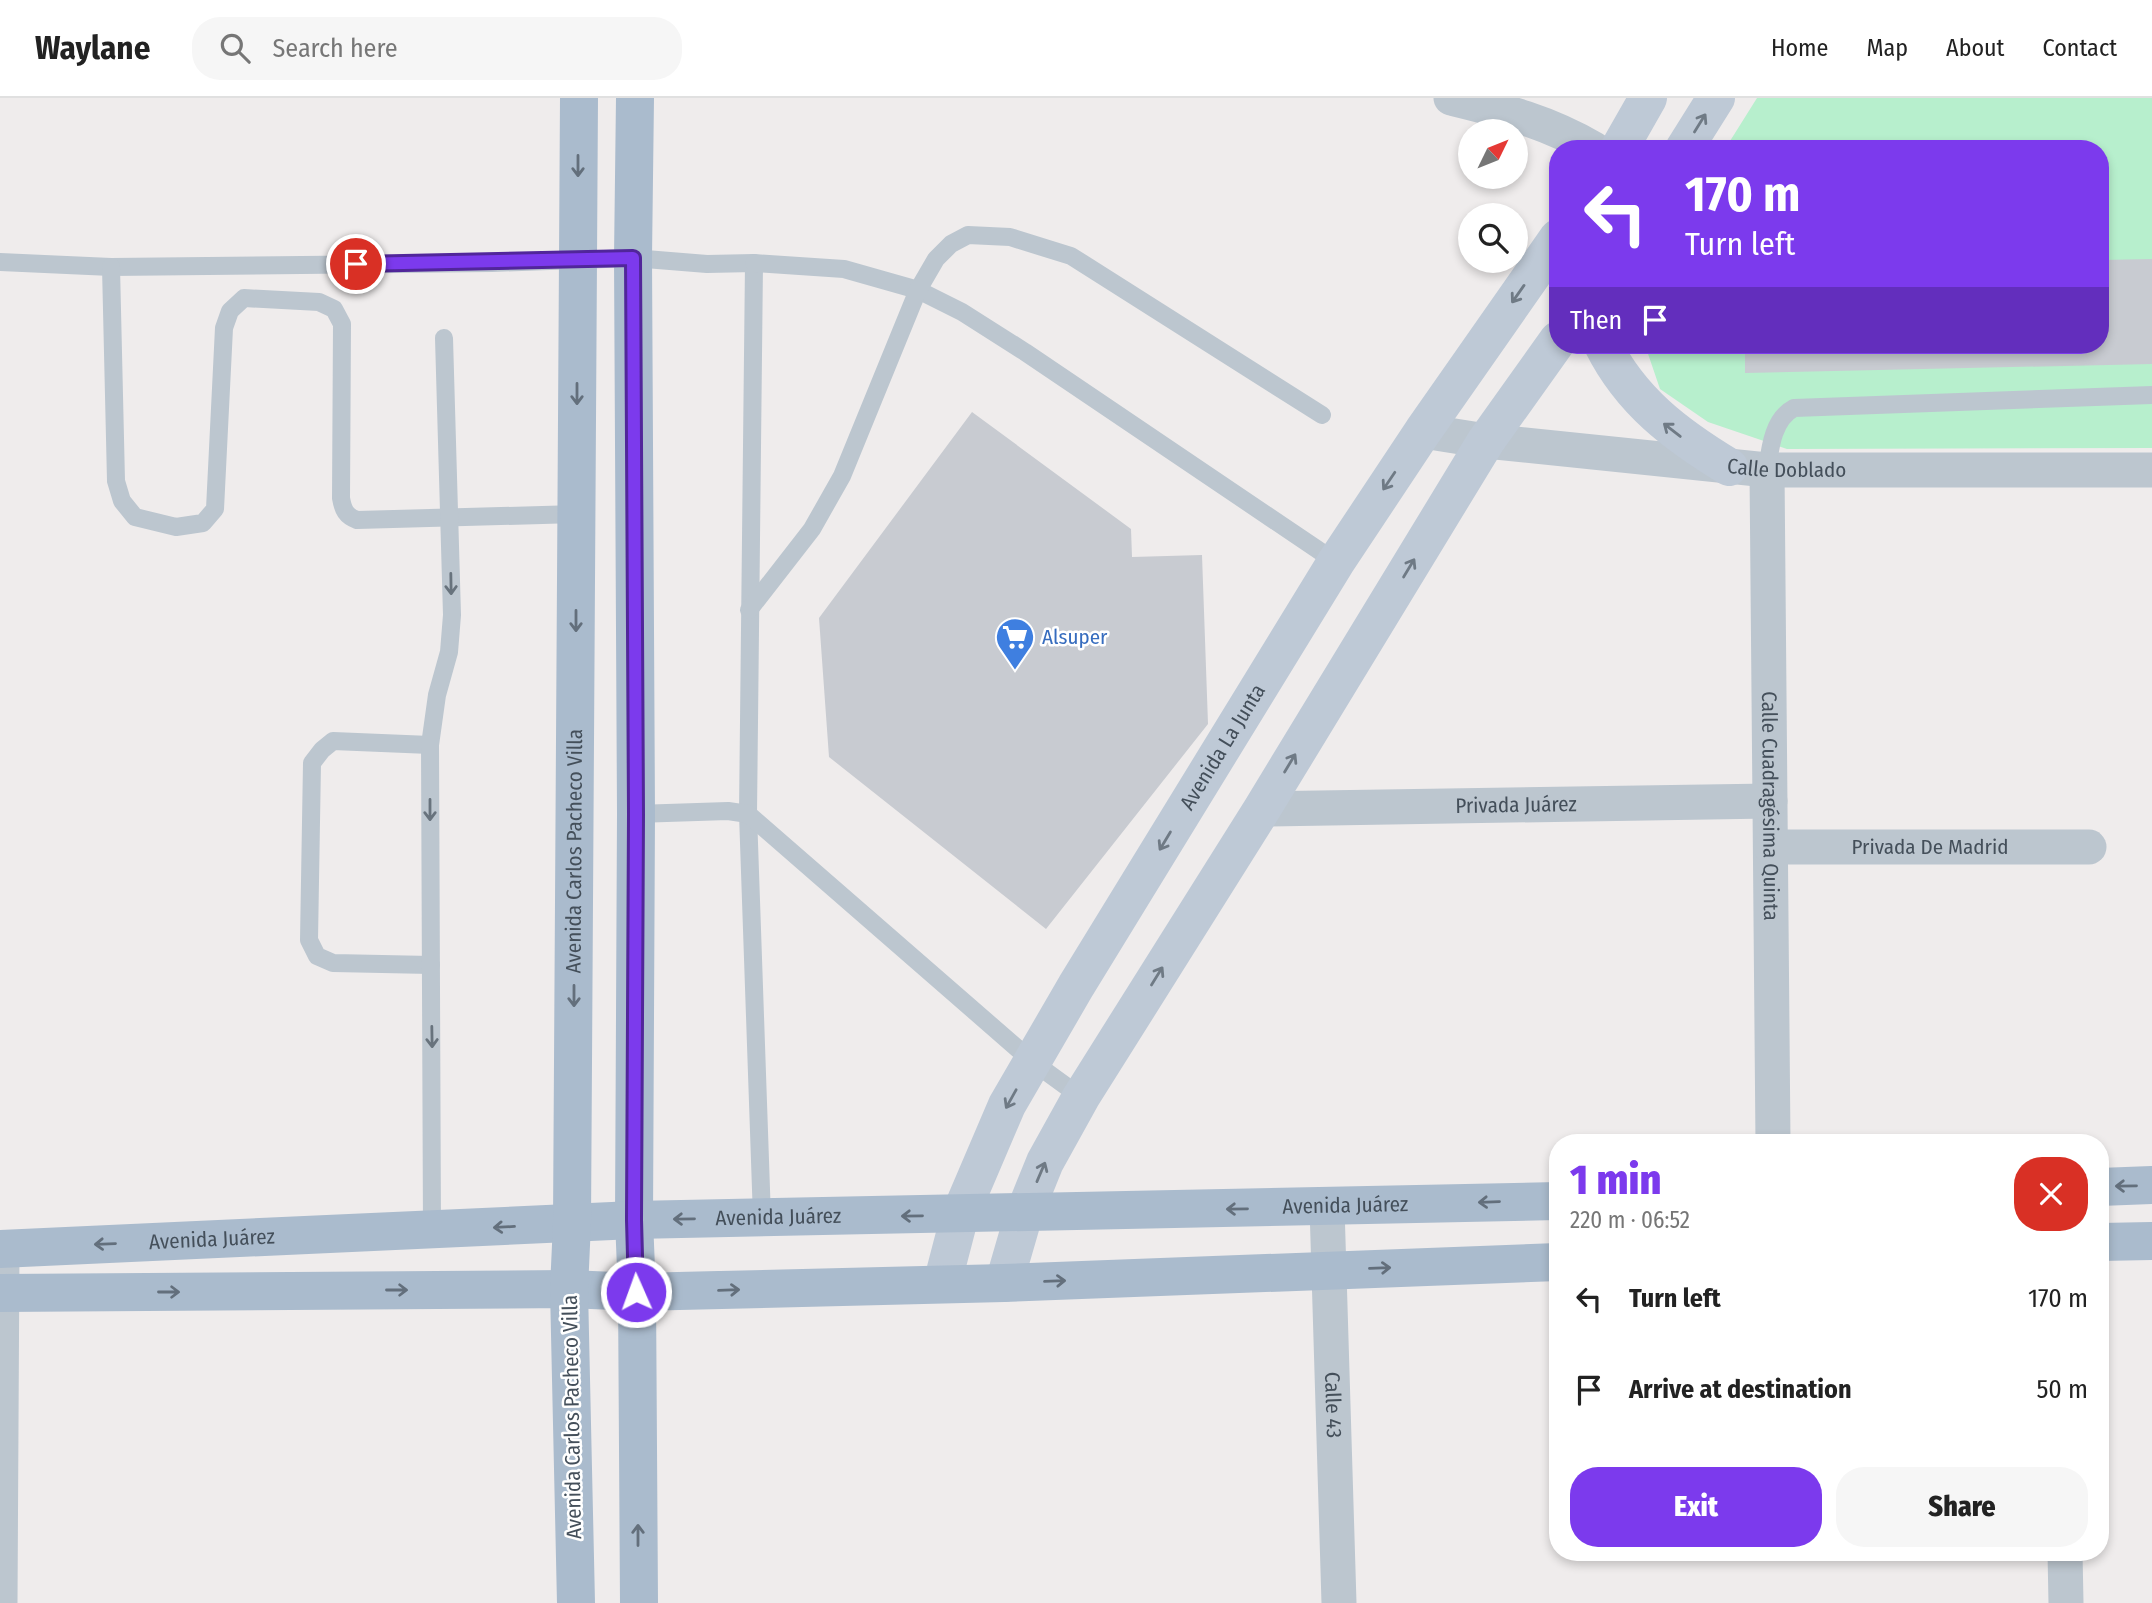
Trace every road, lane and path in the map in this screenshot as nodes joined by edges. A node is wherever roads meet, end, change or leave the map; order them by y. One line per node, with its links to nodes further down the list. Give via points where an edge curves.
1 (579, 98): 11 (main road, Avenida Carlos Pacheco Villa, one-way to 11)
2 (635, 98): 10 (main road)
3 (1451, 98): 6 (street, via 1521,115)
4 (1648, 98): 7 (main road)
5 (1716, 98): 8 (main road, one-way to 5)
6 (1578, 140)
7 (1624, 140)
8 (1690, 140)
9 (1549, 251): 21 (main road, Avenida La Junta, one-way to 21)
10 (633, 258): 11 (lane); 13 (lane); 33 (main road)
11 (578, 259): 14 (lane); 26 (main road, Avenida Carlos Pacheco Villa, one-way to 26)
12 (0, 262): 14 (lane)
13 (754, 263): 15 (lane, via 844,269); 29 (lane)
14 (111, 267): 27 (lane, via 116,481 122,500 135,517 176,527 203,523 215,509 224,328 230,311 244,298 319,302 334,309 342,324 341,498 346,514 357,520)
15 (918, 290): 20 (lane, via 951,244 968,235 1010,237 1071,256); 28 (lane, via 1025,352); 29 (lane, via 842,476 812,529)
16 (444, 338): 27 (lane)
17 (1549, 353): 22 (main road)
18 (1608, 354): 23 (main road, one-way to 18, via 1661,422 1625,382)
19 (2152, 395): 24 (lane, via 1794,408 1783,417 1773,437)
20 (1322, 415)
21 (1423, 431): 22 (street, Calle Doblado); 28 (main road, Avenida La Junta, one-way to 28)
22 (1486, 441): 23 (street, Calle Doblado); 32 (main road, one-way to 22)
23 (1729, 467): 24 (street, Calle Doblado)
24 (1767, 470): 25 (street, Calle Doblado); 31 (street, Calle Cuadragésima Quinta)
25 (2152, 470)
26 (577, 514): 27 (lane); 49 (main road, Avenida Carlos Pacheco Villa, one-way to 49)
27 (450, 516): 30 (lane, one-way to 30, via 449,652)
28 (1336, 562): 38 (main road, Avenida La Junta, one-way to 38)
29 (749, 610): 34 (lane)
30 (430, 745): 37 (lane, one-way to 37); 37 (lane, via 334,741 312,763 309,940 317,956 333,963)
31 (1770, 801): 32 (street, Privada Juárez); 35 (street, Calle Cuadragésima Quinta)
32 (1262, 809): 39 (main road, one-way to 32)
33 (636, 814): 34 (lane); 48 (main road)
34 (748, 814): 38 (lane); 47 (lane)
35 (1771, 847): 36 (street, Privada De Madrid); 40 (street, Calle Cuadragésima Quinta)
36 (2090, 847)
37 (431, 965): 50 (lane, one-way to 50)
38 (1033, 1062): 39 (lane); 46 (main road, Avenida La Junta, one-way to 46, via 1007,1105)
39 (1081, 1097): 45 (main road, one-way to 39, via 1045,1162)
40 (1773, 1134)
41 (2152, 1185): 42 (main road, one-way to 42)
42 (2109, 1186)
43 (1549, 1200): 44 (main road, Avenida Juárez, one-way to 44)
44 (1327, 1207): 45 (main road, Avenida Juárez, one-way to 45); 55 (street, Calle 43)
45 (1024, 1213): 46 (main road, Avenida Juárez); 56 (main road)
46 (960, 1215): 47 (main road, Avenida Juárez, one-way to 47); 57 (main road, Avenida La Junta)
47 (762, 1218): 48 (main road, Avenida Juárez, one-way to 48)
48 (634, 1220): 49 (main road, Avenida Juárez); 59 (main road)
49 (572, 1223): 50 (main road, Avenida Juárez, one-way to 50); 58 (main road, Avenida Carlos Pacheco Villa)
50 (432, 1230): 53 (main road, Avenida Juárez, one-way to 53)
51 (2152, 1241): 52 (main road)
52 (2109, 1242)
53 (1, 1248): 60 (street)
54 (1549, 1262): 55 (main road, one-way to 54)
55 (1330, 1270): 56 (main road, one-way to 55); 65 (street, Calle 43)
56 (1004, 1283): 57 (main road)
57 (942, 1284): 59 (main road, one-way to 57)
58 (569, 1289): 59 (main road); 60 (main road, one-way to 58); 63 (main road, Avenida Carlos Pacheco Villa)
59 (636, 1292): 64 (main road, one-way to 59)
60 (1, 1293): 62 (street)
61 (2065, 1561): 66 (street)
62 (0, 1603)
63 (576, 1603)
64 (639, 1603)
65 (1339, 1603)
66 (2066, 1603)

